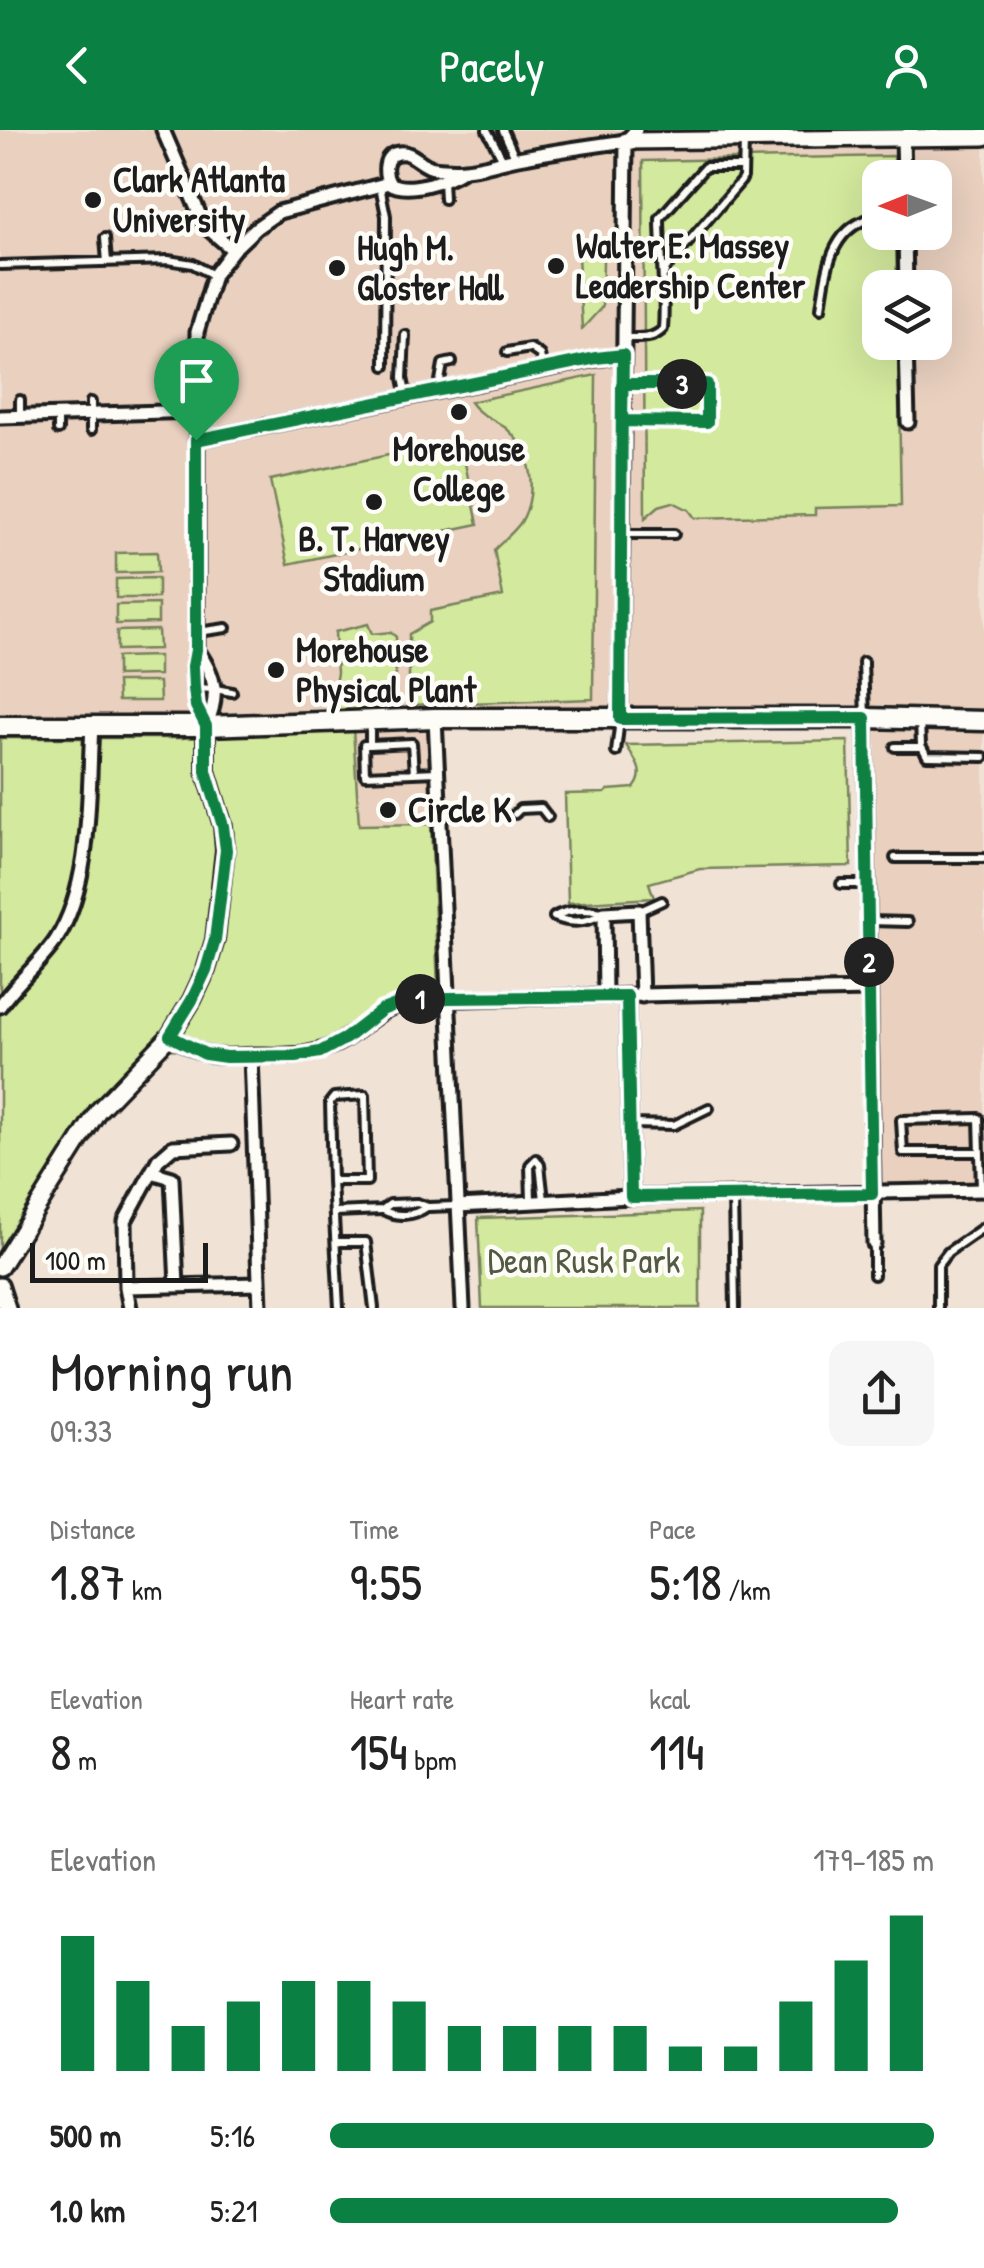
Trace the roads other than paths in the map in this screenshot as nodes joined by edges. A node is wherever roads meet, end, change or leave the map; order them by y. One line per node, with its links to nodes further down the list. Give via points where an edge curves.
1 (163, 130): 19 (street, via 204,225)
2 (487, 130): 10 (lane)
3 (502, 130): 10 (lane)
4 (852, 134): 5 (street); 9 (street)
5 (908, 134): 6 (street); 11 (street)
6 (954, 134): 8 (street)
7 (631, 135): 9 (street); 10 (street); 26 (street)
8 (984, 137)
9 (744, 139): 12 (lane)
10 (510, 160): 13 (street)
11 (906, 160)
12 (744, 167): 23 (lane, via 741,182); 23 (lane, via 702,168 660,218)
13 (463, 170): 14 (street); 15 (street, via 432,168 400,152 385,164)
14 (443, 179): 15 (street, via 403,188); 16 (lane)
15 (385, 184): 19 (street, via 279,212); 31 (lane)
16 (444, 199)
17 (862, 221): 24 (lane, via 843,233 827,266)
18 (105, 238): 20 (lane)
19 (233, 250): 22 (street)
20 (106, 262): 21 (lane); 22 (lane, via 168,260)
21 (0, 265)
22 (214, 276): 38 (street, via 198,332)
23 (664, 276): 26 (lane, via 663,330)
24 (822, 308)
25 (405, 335): 35 (lane)
26 (623, 338): 28 (street)
27 (507, 352): 32 (lane, via 530,348)
28 (623, 355): 32 (street); 33 (street)
29 (906, 360): 43 (street)
30 (452, 362): 34 (lane, via 443,364)
31 (385, 366)
32 (544, 370): 34 (street)
33 (622, 384): 42 (street); 42 (lane, via 707,384 707,422)
34 (438, 392): 35 (street)
35 (407, 398): 46 (street)
36 (20, 400): 41 (lane)
37 (91, 408): 38 (street); 39 (street); 45 (lane)
38 (196, 411): 46 (street)
39 (58, 414): 41 (street); 44 (lane)
40 (0, 416): 41 (street)
41 (20, 416)
42 (622, 421): 47 (street)
43 (908, 422)
44 (58, 430)
45 (91, 430)
46 (196, 440): 50 (street)
47 (622, 534): 48 (lane); 58 (street)
48 (674, 534)
49 (226, 628): 50 (lane)
50 (196, 632): 51 (street)
51 (196, 650): 53 (street); 54 (street)
52 (863, 662): 57 (lane)
53 (194, 688): 54 (lane); 64 (street)
54 (215, 688): 55 (lane); 64 (street)
55 (232, 692)
56 (434, 718): 58 (main road); 59 (main road); 70 (street)
57 (865, 718): 58 (main road); 60 (main road); 77 (street)
58 (620, 719): 68 (lane)
59 (370, 720): 64 (main road); 65 (lane)
60 (920, 720): 61 (main road); 67 (lane)
61 (984, 721)
62 (92, 725): 63 (main road); 64 (main road); 88 (street, via 76,900 53,944)
63 (0, 726)
64 (206, 726): 89 (street, via 206,771 223,826 222,886 206,970)
65 (370, 744): 71 (lane, via 412,743); 71 (lane, via 364,745 365,775)
66 (895, 747): 67 (lane)
67 (922, 747): 69 (lane, via 927,756)
68 (616, 752)
69 (984, 757)
70 (437, 772): 71 (lane); 87 (street)
71 (414, 773)
72 (515, 814): 73 (lane, via 541,808)
73 (548, 818)
74 (895, 858): 75 (lane)
75 (984, 858)
76 (842, 884): 77 (lane)
77 (868, 884): 81 (street)
78 (662, 902): 79 (lane)
79 (638, 911): 80 (street); 86 (street)
80 (604, 913): 80 (lane, via 564,911 554,917 590,921); 84 (street)
81 (868, 921): 82 (lane); 83 (street)
82 (908, 922)
83 (869, 990): 86 (street); 98 (street)
84 (605, 996): 85 (street); 87 (street)
85 (627, 996): 86 (street); 92 (street)
86 (642, 996)
87 (448, 998): 90 (street, via 382,1010 320,1052); 102 (street)
88 (0, 1006)
89 (170, 1036): 90 (street, via 205,1054); 107 (street, via 98,1111)
90 (251, 1055): 109 (street)
91 (708, 1108): 92 (lane, via 674,1125)
92 (630, 1124): 100 (street)
93 (230, 1144): 95 (street, via 173,1147)
94 (980, 1152): 94 (lane, via 979,1118 901,1120 902,1152); 97 (lane)
95 (152, 1172): 111 (street, via 172,1178); 112 (street, via 125,1221)
96 (332, 1181): 96 (lane, via 330,1102 366,1095 367,1181); 103 (lane)
97 (982, 1190): 98 (street)
98 (872, 1194): 99 (street); 106 (street)
99 (734, 1196): 100 (street); 119 (lane)
100 (631, 1197): 101 (street)
101 (537, 1202): 101 (lane, via 540,1165 536,1159 530,1164); 102 (street)
102 (457, 1206): 103 (lane, via 418,1214); 118 (street)
103 (335, 1212): 105 (lane)
104 (984, 1228): 120 (lane, via 938,1265)
105 (336, 1242): 116 (lane); 117 (lane, via 366,1242)
106 (874, 1244): 108 (lane)
107 (0, 1267)
108 (874, 1275)
109 (259, 1284): 111 (street); 115 (street)
110 (0, 1286): 113 (street)
111 (176, 1286): 112 (street)
112 (126, 1287): 114 (street)
113 (7, 1308)
114 (130, 1308)
115 (260, 1308)
116 (339, 1308)
117 (374, 1308)
118 (464, 1308)
119 (735, 1308)
120 (938, 1308)

